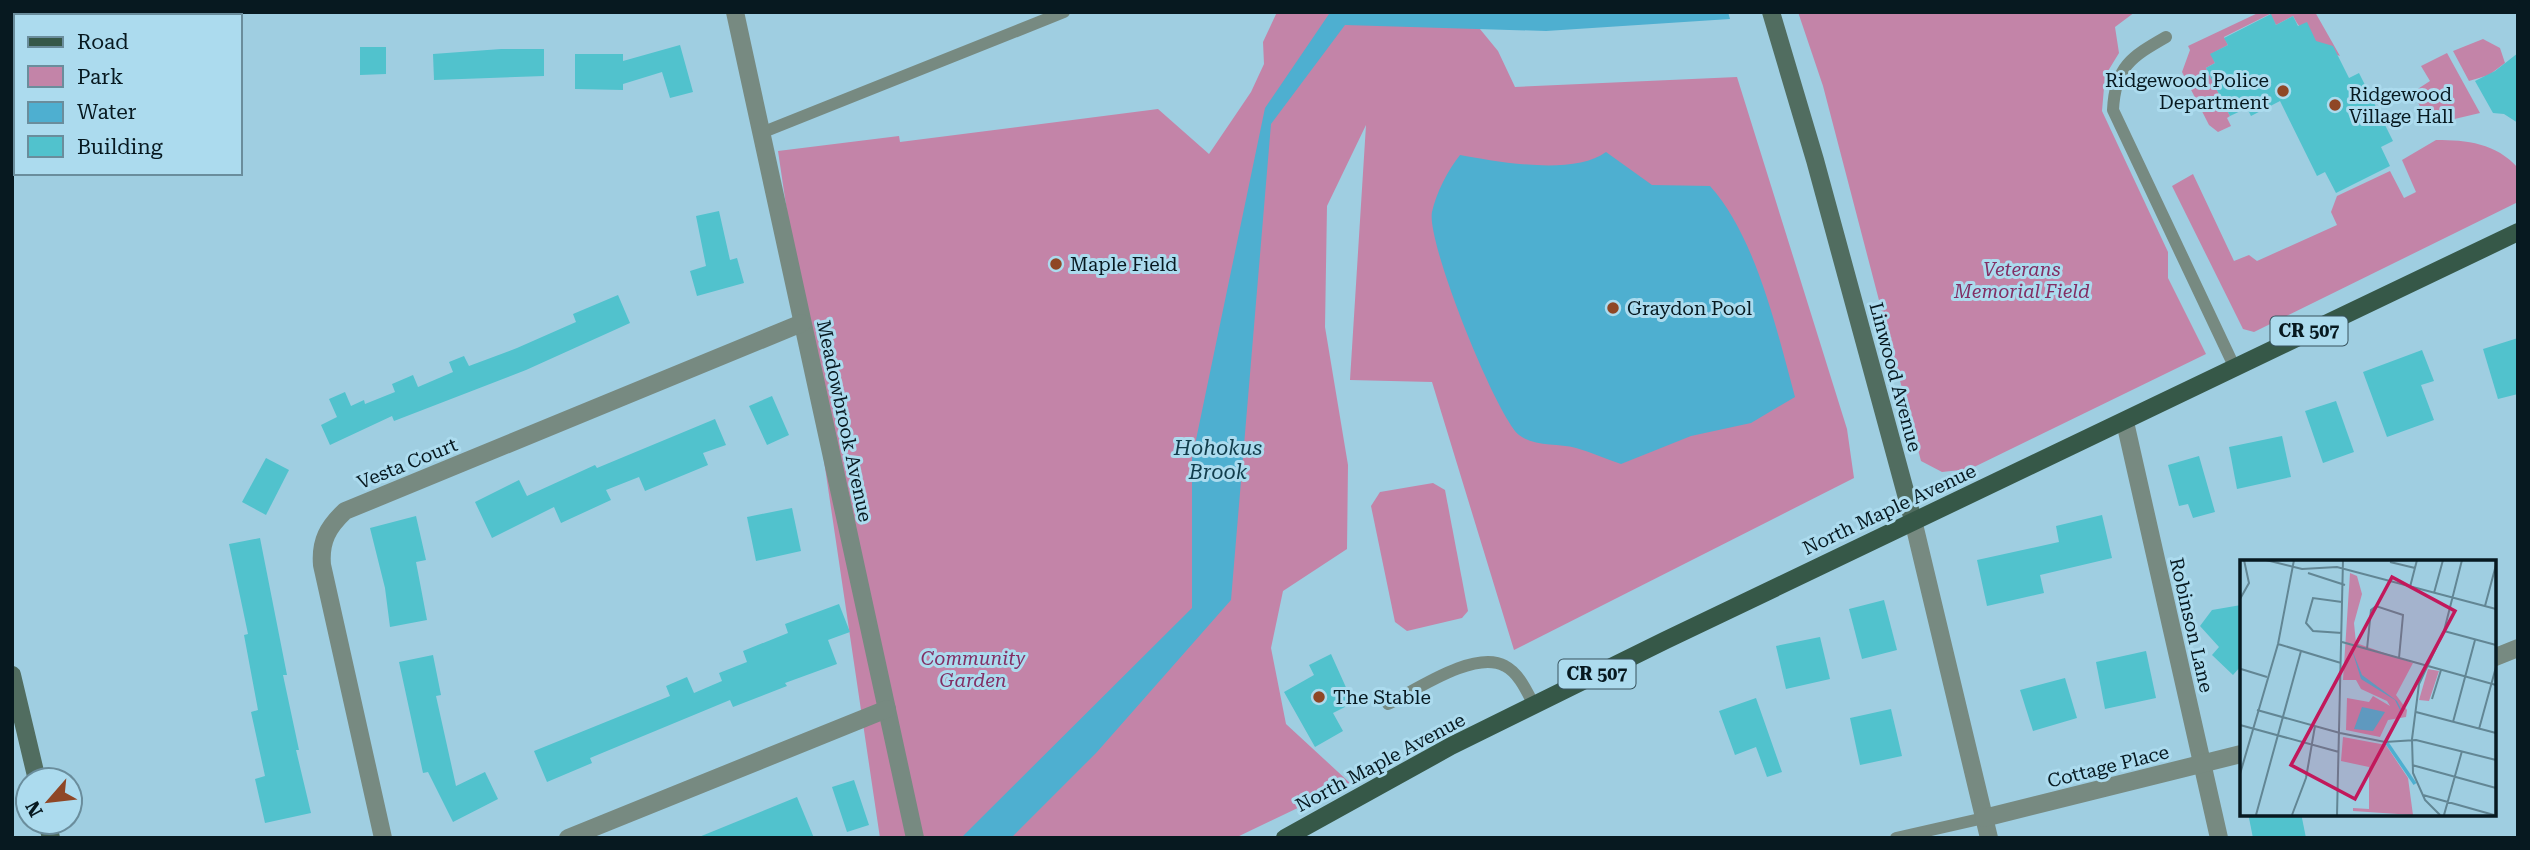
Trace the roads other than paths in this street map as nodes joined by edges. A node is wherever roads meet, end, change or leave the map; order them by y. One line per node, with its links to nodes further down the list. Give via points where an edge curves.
1 (734, 12): 5 (street, Meadowbrook Avenue)
2 (1064, 12): 5 (lane)
3 (1771, 12): 10 (main road, Linwood Avenue)
4 (2165, 37): 8 (lane, via 2130,59 2114,90 2113,110)
5 (761, 133): 7 (street, Meadowbrook Avenue)
6 (2518, 232): 8 (main road, North Maple Avenue / CR 507)
7 (802, 323): 16 (street, Meadowbrook Avenue); 21 (street, Vesta Court, via 345,511 332,523 324,537 322,565)
8 (2234, 366): 9 (main road, North Maple Avenue / CR 507)
9 (2125, 422): 10 (main road, North Maple Avenue / CR 507); 18 (street, Robinson Lane)
10 (1913, 520): 15 (main road, North Maple Avenue / CR 507); 20 (street, Linwood Avenue)
11 (2518, 648): 12 (street)
12 (2495, 657)
13 (12, 674): 19 (main road)
14 (1388, 704): 15 (lane, via 1466,664 1492,662 1514,674)
15 (1534, 705): 24 (main road, North Maple Avenue / CR 507)
16 (887, 709): 22 (street); 23 (street, Meadowbrook Avenue)
17 (2240, 754): 18 (street, Cottage Place)
18 (2202, 764): 20 (street, Cottage Place); 27 (street, Robinson Lane)
19 (34, 766)
20 (1984, 818): 25 (lane); 26 (street, Linwood Avenue)
21 (383, 838)
22 (568, 838)
23 (915, 838)
24 (1285, 838)
25 (1896, 838)
26 (1989, 838)
27 (2219, 838)

